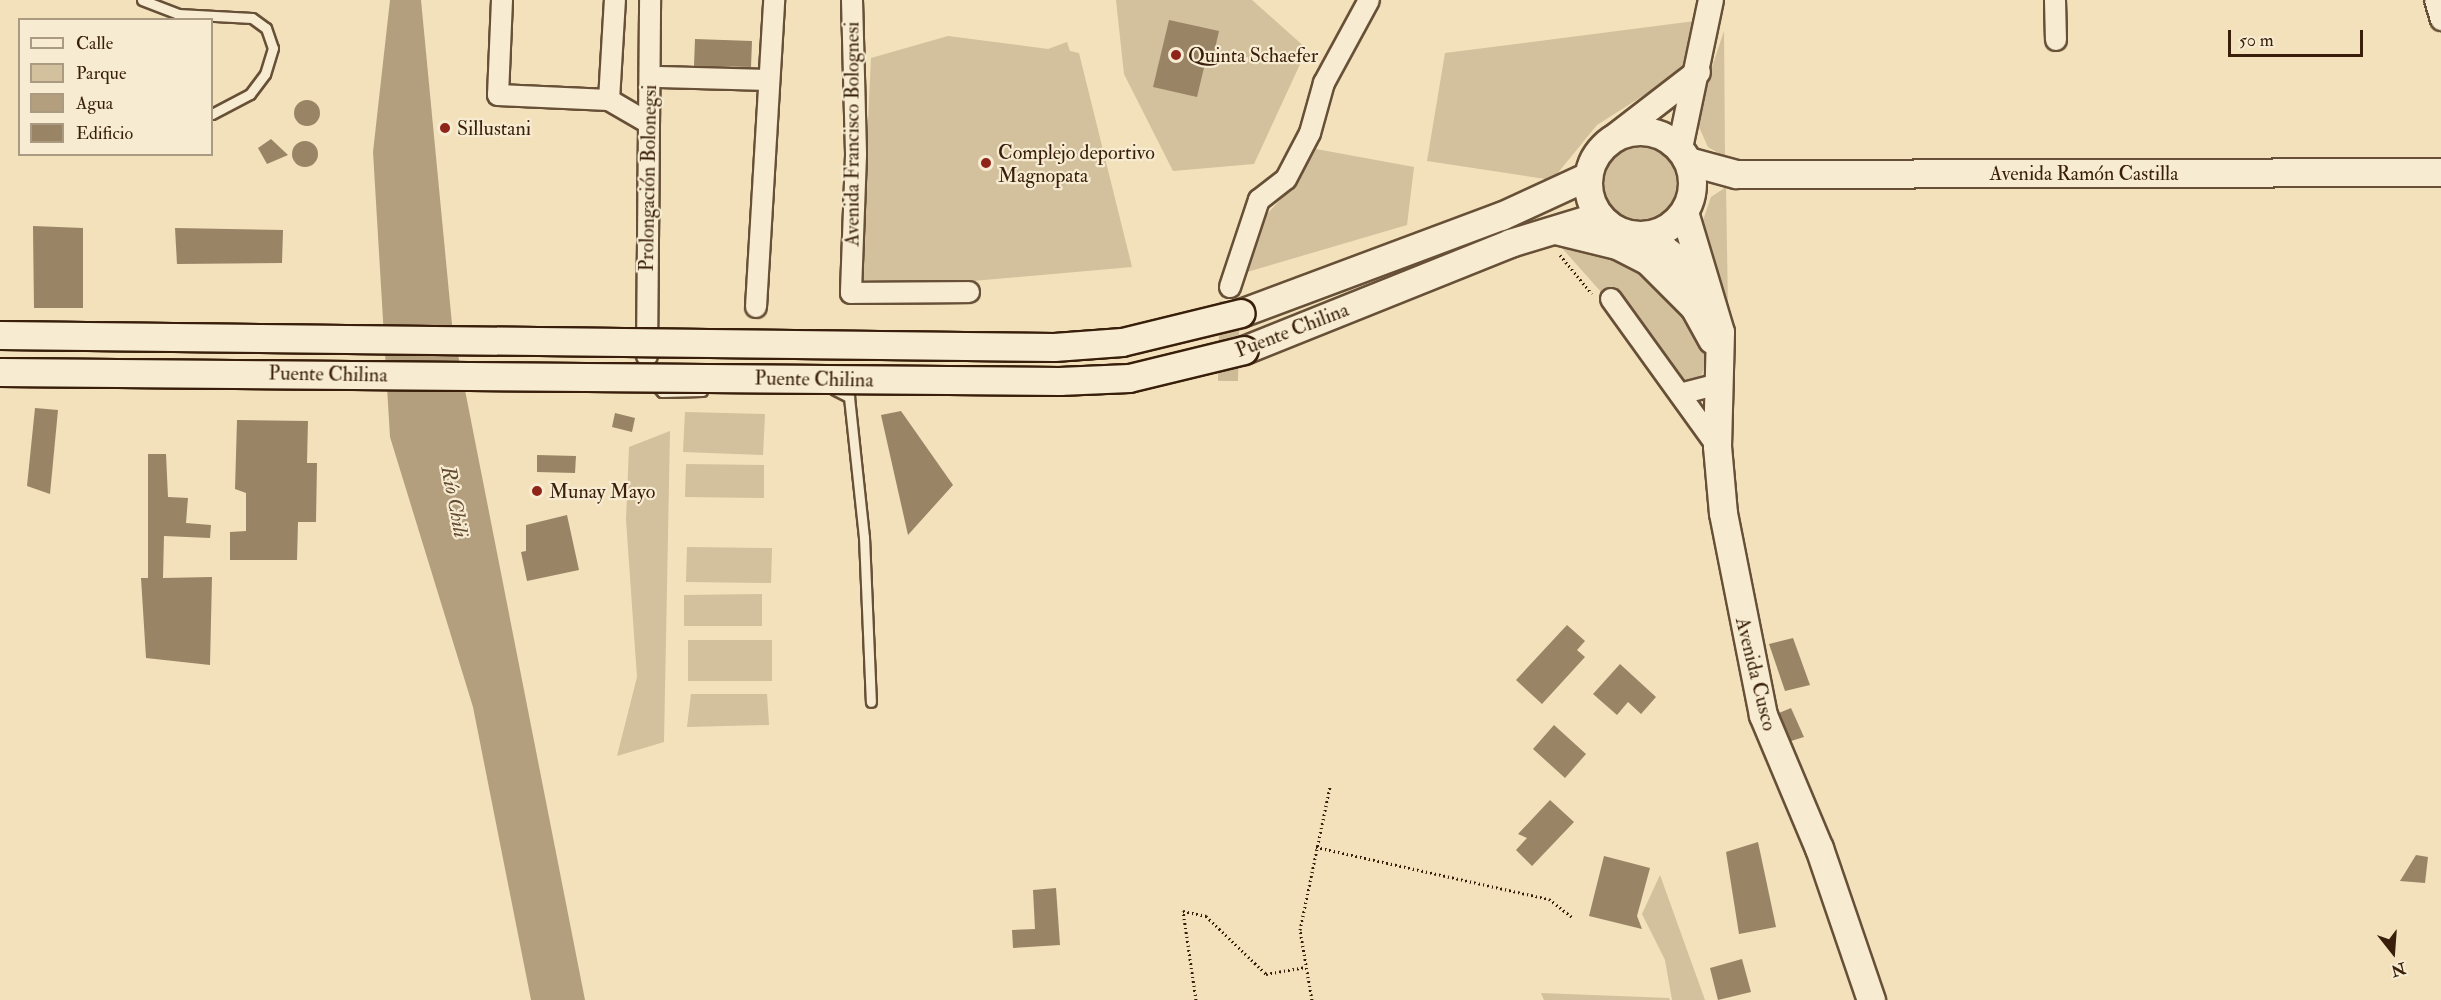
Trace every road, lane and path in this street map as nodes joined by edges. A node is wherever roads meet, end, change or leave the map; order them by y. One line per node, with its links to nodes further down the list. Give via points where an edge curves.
1 (142, 0): 17 (lane, via 178,14 252,18 266,28 273,48 265,74 250,94)
2 (502, 0): 16 (street, via 498,95)
3 (615, 0): 16 (street)
4 (650, 0): 18 (street, Prolongación Bolonegsi)
5 (774, 0): 15 (street)
6 (852, 0): 29 (street, Avenida Francisco Bolognesi, via 856,155 851,293)
7 (1369, 0): 28 (street, via 1324,83 1310,133 1286,179 1260,200)
8 (1710, 0): 13 (street)
9 (2055, 0): 12 (street)
10 (2435, 0): 11 (street)
11 (2441, 20)
12 (2056, 40)
13 (1698, 72): 19 (street); 20 (street)
14 (660, 76): 15 (street)
15 (768, 80): 31 (street)
16 (609, 100): 18 (street)
17 (213, 113)
18 (645, 121): 35 (street, Prolongación Bolonegsi)
19 (1611, 140): 20 (main road, via 1644,131); 23 (main road, via 1596,156)
20 (1684, 155): 22 (main road, Avenida Ramón Castilla); 24 (main road)
21 (2441, 172): 22 (main road, Avenida Ramón Castilla)
22 (1727, 174): 24 (main road)
23 (1588, 176): 25 (main road, via 1591,201); 32 (main road, Puente Chilina, bridge, via 1501,216 1241,313 1122,342 1054,346)
24 (1687, 206): 26 (main road, via 1668,228); 37 (main road, Avenida Cusco, via 1716,315)
25 (1599, 216): 26 (main road, via 1625,233); 27 (main road, Puente Chilina)
26 (1646, 235): 33 (main road, Avenida Cusco, via 1691,278)
27 (1550, 237): 30 (path, via 1594,297); 33 (main road, via 1617,245 1647,260 1687,298); 36 (main road, Puente Chilina, bridge, via 1244,350 1129,378 1059,381)
28 (1230, 286)
29 (969, 292)
30 (1611, 299): 38 (street)
31 (756, 307)
32 (0, 335)
33 (1712, 339): 37 (main road, Avenida Cusco)
34 (511, 345): 35 (lane)
35 (647, 356): 40 (lane, via 654,385 662,392 847,392 864,537)
36 (0, 372)
37 (1719, 376): 38 (street); 39 (main road, Avenida Cusco)
38 (1680, 394): 39 (street)
39 (1717, 446): 47 (main road, Avenida Cusco, via 1723,513 1763,715 1815,838)
40 (871, 702)
41 (1330, 787): 42 (path)
42 (1316, 847): 43 (path, via 1549,899); 44 (path, via 1300,930)
43 (1572, 917)
44 (1304, 968): 45 (path, via 1266,974 1206,916 1183,911); 46 (path)
45 (1196, 1000)
46 (1312, 1000)
47 (1871, 1000)

